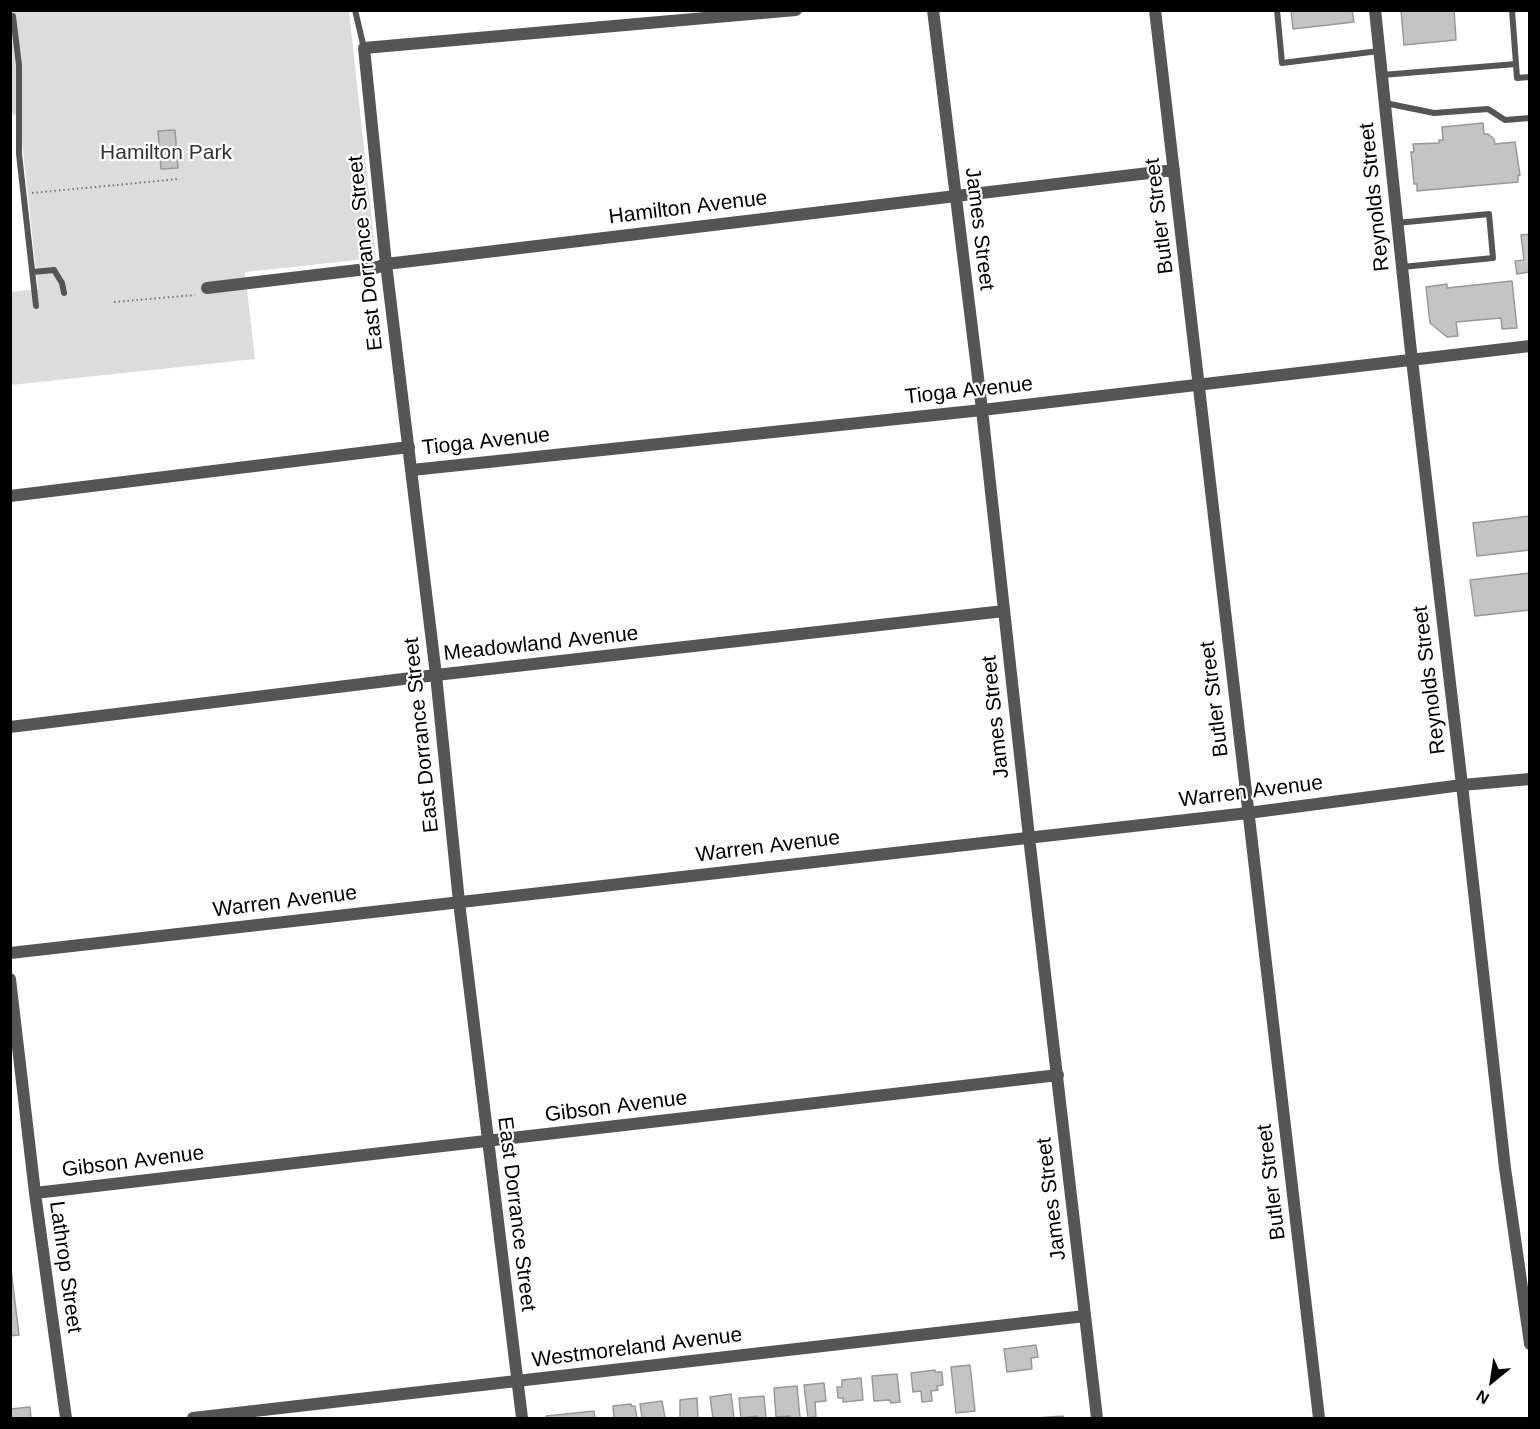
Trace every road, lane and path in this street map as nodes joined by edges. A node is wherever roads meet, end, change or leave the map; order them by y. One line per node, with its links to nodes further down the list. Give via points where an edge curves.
1 (356, 10): 9 (lane)
2 (796, 10): 9 (street)
3 (933, 10): 19 (street, James Street)
4 (1155, 10): 16 (street, Butler Street)
5 (1277, 10): 10 (lane, via 1282,63)
6 (1375, 10): 10 (street, Reynolds Street)
7 (1512, 10): 11 (lane)
8 (13, 16): 18 (lane, via 19,65)
9 (364, 48): 21 (street, East Dorrance Street)
10 (1379, 51): 12 (street, Reynolds Street)
11 (1516, 64): 12 (lane); 13 (lane, via 1517,78)
12 (1382, 75): 14 (street, Reynolds Street)
13 (1530, 77)
14 (1384, 103): 15 (lane, via 1434,113 1488,109 1505,120); 20 (street, Reynolds Street)
15 (1530, 118)
16 (1174, 170): 19 (street, Hamilton Avenue); 31 (street, Butler Street)
17 (179, 179): 18 (path)
18 (23, 194): 23 (lane)
19 (955, 195): 21 (street, Hamilton Avenue); 32 (street, James Street)
20 (1397, 223): 22 (street, Reynolds Street); 22 (lane, via 1489,214 1493,258)
21 (386, 264): 24 (street, Hamilton Avenue); 33 (street, East Dorrance Street)
22 (1402, 267): 30 (street, Reynolds Street)
23 (33, 272): 25 (lane, via 54,270); 28 (lane)
24 (207, 288)
25 (64, 293)
26 (179, 297): 27 (path)
27 (114, 302)
28 (36, 306)
29 (1530, 346): 30 (street, Tioga Avenue)
30 (1412, 359): 31 (street, Tioga Avenue); 40 (street, Reynolds Street)
31 (1199, 385): 32 (street, Tioga Avenue); 41 (street, Butler Street)
32 (982, 410): 34 (street, Tioga Avenue); 36 (street, James Street)
33 (409, 447): 34 (street, East Dorrance Street); 35 (street, Tioga Avenue)
34 (412, 470): 37 (street, East Dorrance Street)
35 (10, 496)
36 (1004, 611): 37 (street, Meadowland Avenue); 42 (street, James Street)
37 (436, 675): 38 (street, Meadowland Avenue); 43 (street, East Dorrance Street)
38 (10, 727)
39 (1530, 779): 40 (street, Warren Avenue)
40 (1462, 785): 41 (street, Warren Avenue); 50 (street, Reynolds Street, via 1505,1168)
41 (1248, 813): 42 (street, Warren Avenue); 56 (street, Butler Street)
42 (1029, 837): 43 (street, Warren Avenue); 46 (street, James Street)
43 (459, 902): 44 (street, Warren Avenue); 47 (street, East Dorrance Street)
44 (10, 953)
45 (10, 979): 48 (street, Lathrop Street)
46 (1058, 1075): 47 (street, Gibson Avenue); 49 (street, James Street)
47 (487, 1141): 48 (street, Gibson Avenue); 51 (street, East Dorrance Street)
48 (35, 1192): 52 (street, Lathrop Street)
49 (1085, 1316): 51 (street, Westmoreland Avenue); 55 (street, James Street)
50 (1530, 1344)
51 (518, 1381): 53 (street, Westmoreland Avenue); 54 (street, East Dorrance Street)
52 (66, 1419)
53 (193, 1419)
54 (522, 1419)
55 (1097, 1419)
56 (1319, 1419)

